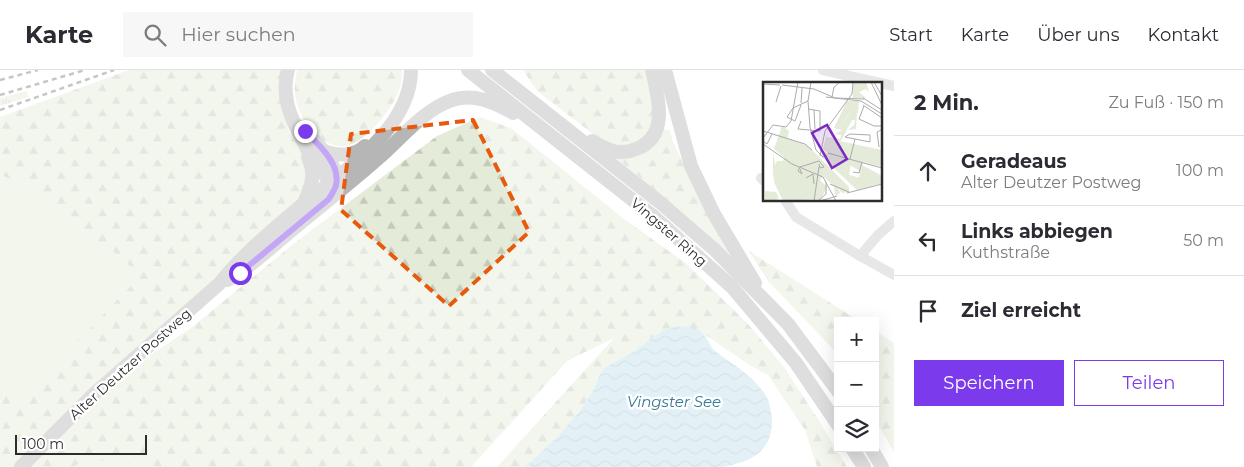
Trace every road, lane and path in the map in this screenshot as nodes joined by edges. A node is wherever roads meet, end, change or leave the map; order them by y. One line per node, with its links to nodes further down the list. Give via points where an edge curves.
1 (288, 70): 10 (main road, via 287,102)
2 (411, 70): 11 (main road, via 407,96)
3 (468, 70): 12 (main road, Vingster Ring)
4 (492, 70): 13 (main road, Vingster Ring)
5 (652, 70): 13 (main road, via 660,113 658,127 652,138 640,148 615,152)
6 (665, 70): 25 (main road, via 691,166 714,214)
7 (824, 70): 8 (street)
8 (851, 77): 9 (street)
9 (875, 82)
10 (292, 116): 14 (main road); 15 (main road)
11 (392, 122): 15 (main road, via 360,150 347,155); 17 (main road, Alter Deutzer Postweg, via 374,144)
12 (548, 133): 16 (main road, Alter Deutzer Postweg, via 482,98 452,100 419,120); 27 (main road, Vingster Ring, via 653,216 732,287 796,363)
13 (572, 133): 25 (main road, Vingster Ring, via 709,245)
14 (300, 135): 17 (main road, via 314,159); 20 (main road, via 313,174)
15 (324, 151): 17 (main road)
16 (356, 178): 17 (main road); 18 (main road, Alter Deutzer Postweg)
17 (335, 180): 18 (main road, via 336,186); 20 (main road, Alter Deutzer Postweg)
18 (329, 199): 24 (main road, Alter Deutzer Postweg, via 240,273)
19 (787, 201): 22 (street, via 796,217)
20 (303, 204): 24 (main road, Alter Deutzer Postweg, via 235,264)
21 (894, 221): 22 (street)
22 (860, 256): 23 (street)
23 (894, 275)
24 (219, 284): 30 (main road, Alter Deutzer Postweg, via 94,394)
25 (768, 305): 26 (main road, Vingster Ring, via 793,330)
26 (834, 386)
27 (834, 419)
28 (855, 452): 31 (main road)
29 (873, 452): 32 (main road)
30 (21, 467)
31 (864, 467)
32 (882, 467)

